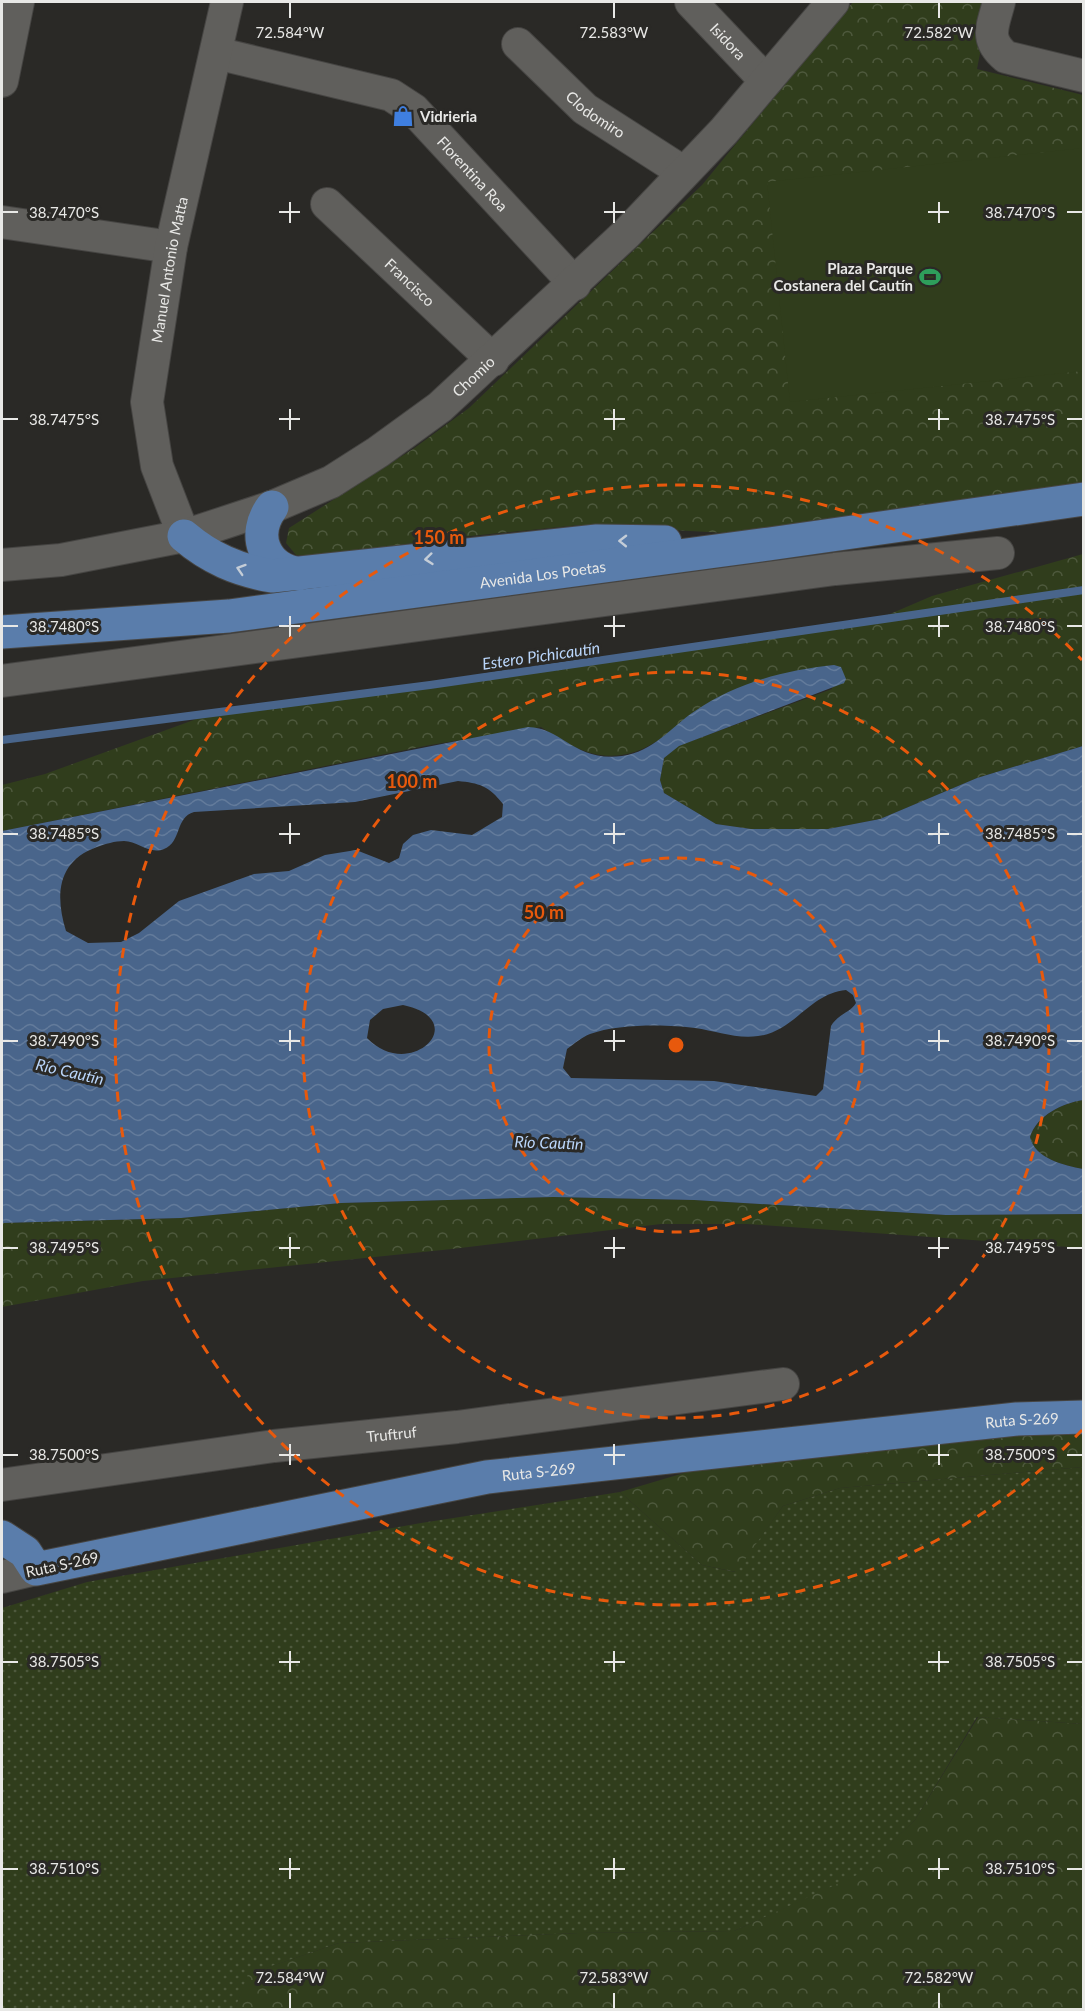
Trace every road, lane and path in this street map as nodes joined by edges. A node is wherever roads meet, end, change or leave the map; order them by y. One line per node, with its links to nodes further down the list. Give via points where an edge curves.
1 (18, 2): 9 (street)
2 (227, 2): 7 (street, Manuel Antonio Matta)
3 (691, 2): 10 (street, Isidora)
4 (833, 2): 10 (street, Chomio)
5 (999, 2): 8 (street, via 992,32 995,46 1006,57)
6 (518, 44): 11 (street, Clodomiro, via 585,109)
7 (216, 53): 14 (street, Manuel Antonio Matta); 15 (street, Florentina Roa, via 391,96 414,110)
8 (1083, 76)
9 (2, 81)
10 (766, 81): 11 (street, Chomio)
11 (683, 172): 15 (street, Chomio)
12 (327, 204): 16 (street, Francisco)
13 (2, 222): 14 (street)
14 (171, 248): 19 (street, Manuel Antonio Matta, via 147,402 157,466)
15 (575, 284): 16 (street, Chomio)
16 (493, 360): 18 (street, Chomio, via 440,407 378,452 332,482)
17 (1083, 499): 20 (main road, Avenida Los Poetas)
18 (272, 507): 19 (street, Chomio); 23 (main road, via 262,526 263,548 277,566)
19 (184, 536): 22 (street, Chomio, via 61,560); 23 (main road, one-way to 19, via 272,576 236,568 201,550)
20 (723, 551): 23 (main road, one-way to 23, via 659,542 597,541); 24 (main road, Avenida Los Poetas, via 229,616)
21 (998, 553): 25 (street, via 835,569)
22 (2, 565)
23 (299, 574)
24 (2, 632)
25 (2, 681)
26 (783, 1383): 28 (street, Truftruf, via 457,1427 274,1446)
27 (1083, 1417): 30 (main road, Ruta S-269, via 1017,1419 488,1477)
28 (2, 1485)
29 (2, 1537): 30 (main road, via 25,1552)
30 (36, 1569): 31 (street, Ruta S-269)
31 (2, 1577)

